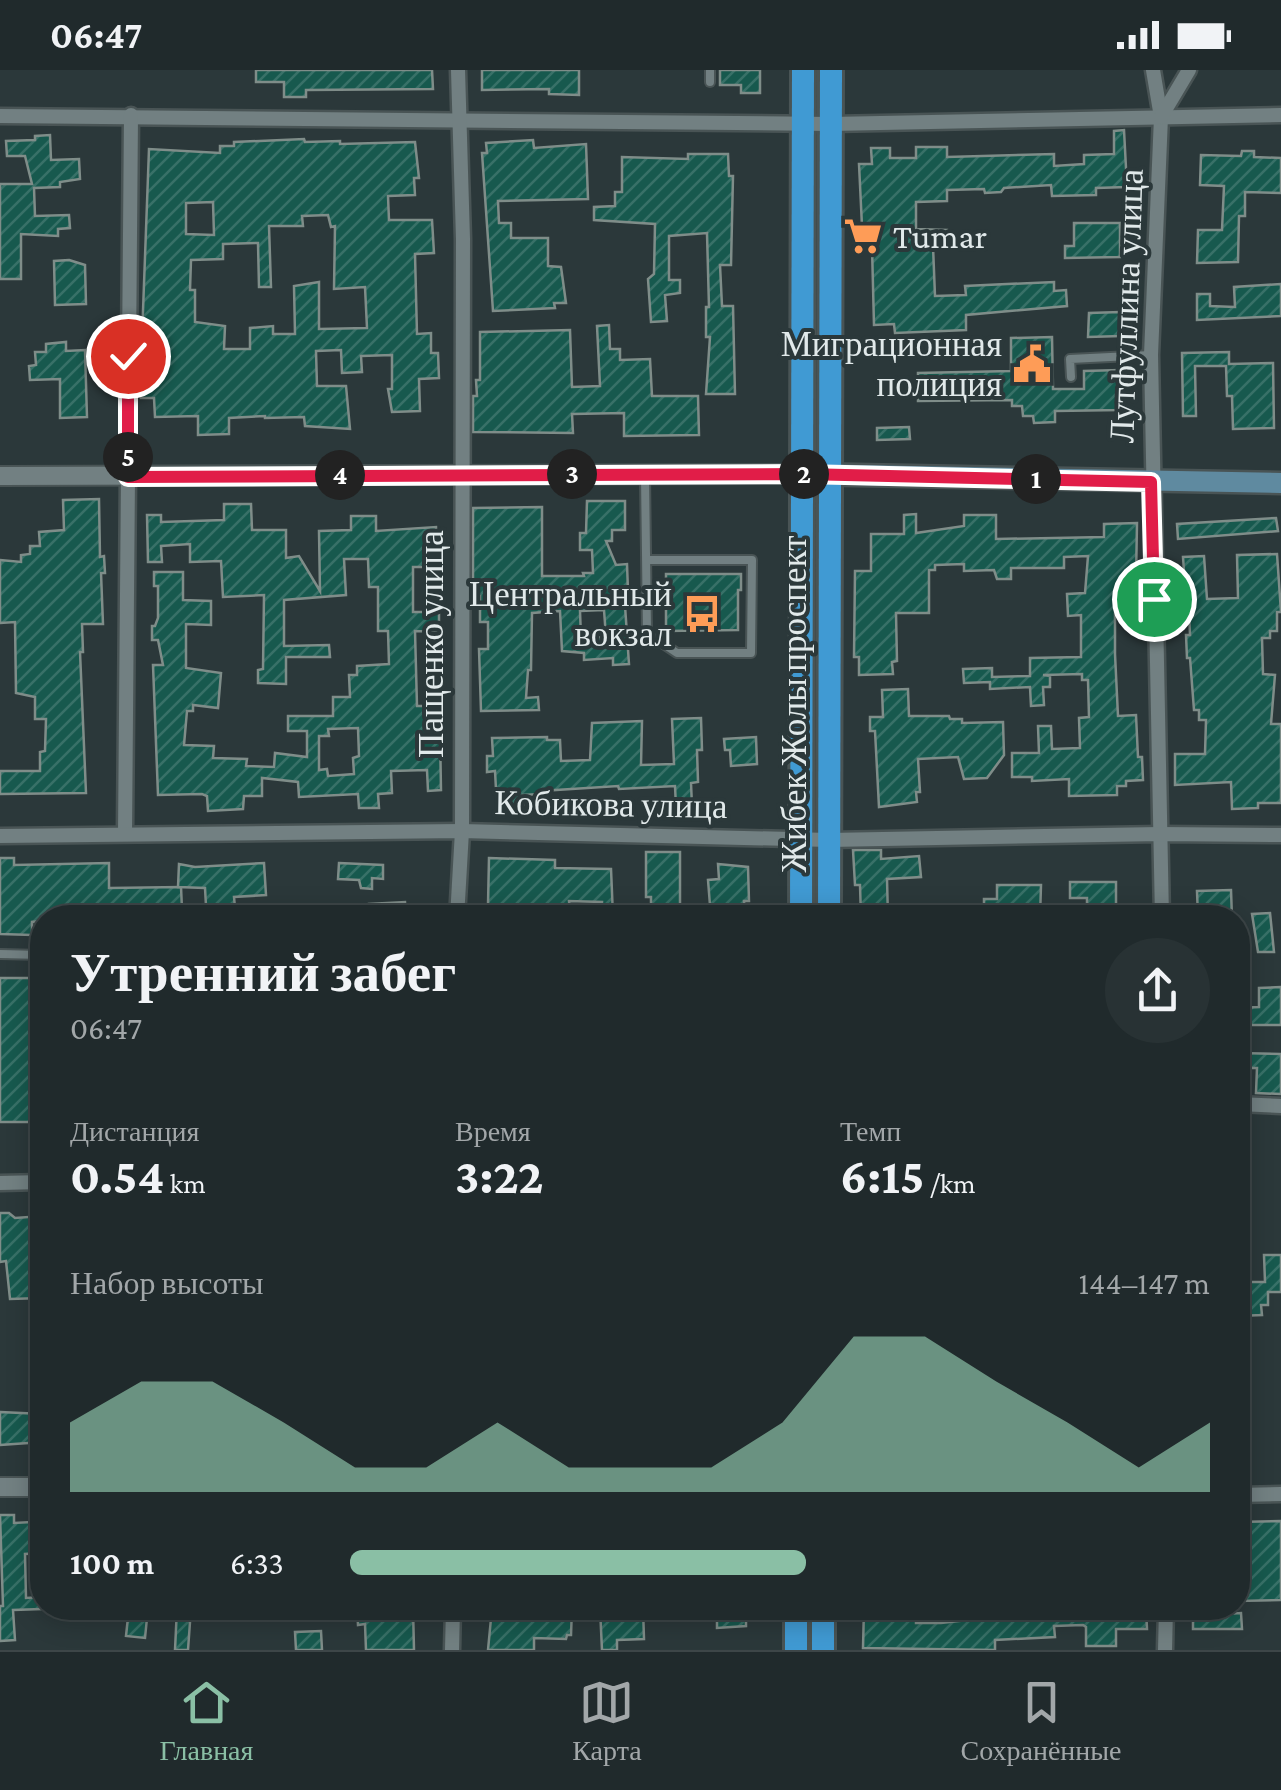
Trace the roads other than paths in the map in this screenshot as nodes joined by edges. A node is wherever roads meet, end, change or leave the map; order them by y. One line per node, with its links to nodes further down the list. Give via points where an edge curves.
1 (458, 70): 12 (street, Пащенко улица)
2 (710, 70): 7 (lane)
3 (803, 70): 13 (highway, Жибек Жолы проспект)
4 (831, 70): 14 (highway, Жибек Жолы проспект)
5 (1153, 70): 11 (street, Лутфуллина улица)
6 (1189, 70): 11 (street, Лутфуллина улица)
7 (710, 82)
8 (131, 115): 10 (street); 12 (street); 22 (street)
9 (1281, 115): 11 (street)
10 (0, 116)
11 (1162, 117): 14 (street); 15 (street, Лутфуллина улица)
12 (458, 122): 13 (street); 17 (street, Пащенко улица)
13 (803, 123): 14 (street); 19 (highway, Жибек Жолы проспект)
14 (831, 124): 20 (highway, Жибек Жолы проспект)
15 (1151, 354): 16 (lane, via 1070,359); 23 (street, Лутфуллина улица)
16 (1071, 377)
17 (461, 474): 18 (street); 22 (street); 26 (street, Пащенко улица)
18 (645, 474): 19 (street); 25 (lane)
19 (802, 474): 20 (main road); 31 (highway, Жибек Жолы проспект)
20 (830, 474): 23 (main road); 32 (highway, Жибек Жолы проспект)
21 (0, 476): 22 (street)
22 (128, 477): 27 (street)
23 (1151, 482): 24 (main road); 28 (street, Лутфуллина улица)
24 (1281, 483)
25 (646, 560): 25 (lane, via 647,633 677,653 752,654 752,560)
26 (462, 831): 27 (street, Кобикова улица); 31 (street, Кобикова улица); 33 (street, Пащенко улица)
27 (125, 834): 30 (street, Кобикова улица)
28 (1160, 834): 29 (street, Кобикова улица); 32 (street, Кобикова улица); 36 (street, Лутфуллина улица)
29 (1281, 835)
30 (0, 836)
31 (801, 839): 32 (street, Кобикова улица); 34 (highway, Жибек Жолы проспект)
32 (829, 840): 35 (highway, Жибек Жолы проспект)
33 (458, 905)
34 (801, 905)
35 (828, 905)
36 (1162, 905)
37 (0, 954): 38 (lane)
38 (30, 955)
39 (1250, 1105): 40 (street)
40 (1281, 1106)
41 (30, 1183): 42 (street)
42 (0, 1184)
43 (0, 1487): 44 (street)
44 (30, 1487)
45 (1281, 1494): 46 (street)
46 (1250, 1495)
47 (452, 1620): 51 (street)
48 (796, 1620): 52 (highway)
49 (823, 1620): 53 (highway)
50 (1166, 1620): 54 (street)
51 (452, 1650)
52 (796, 1650)
53 (823, 1650)
54 (1165, 1650)

